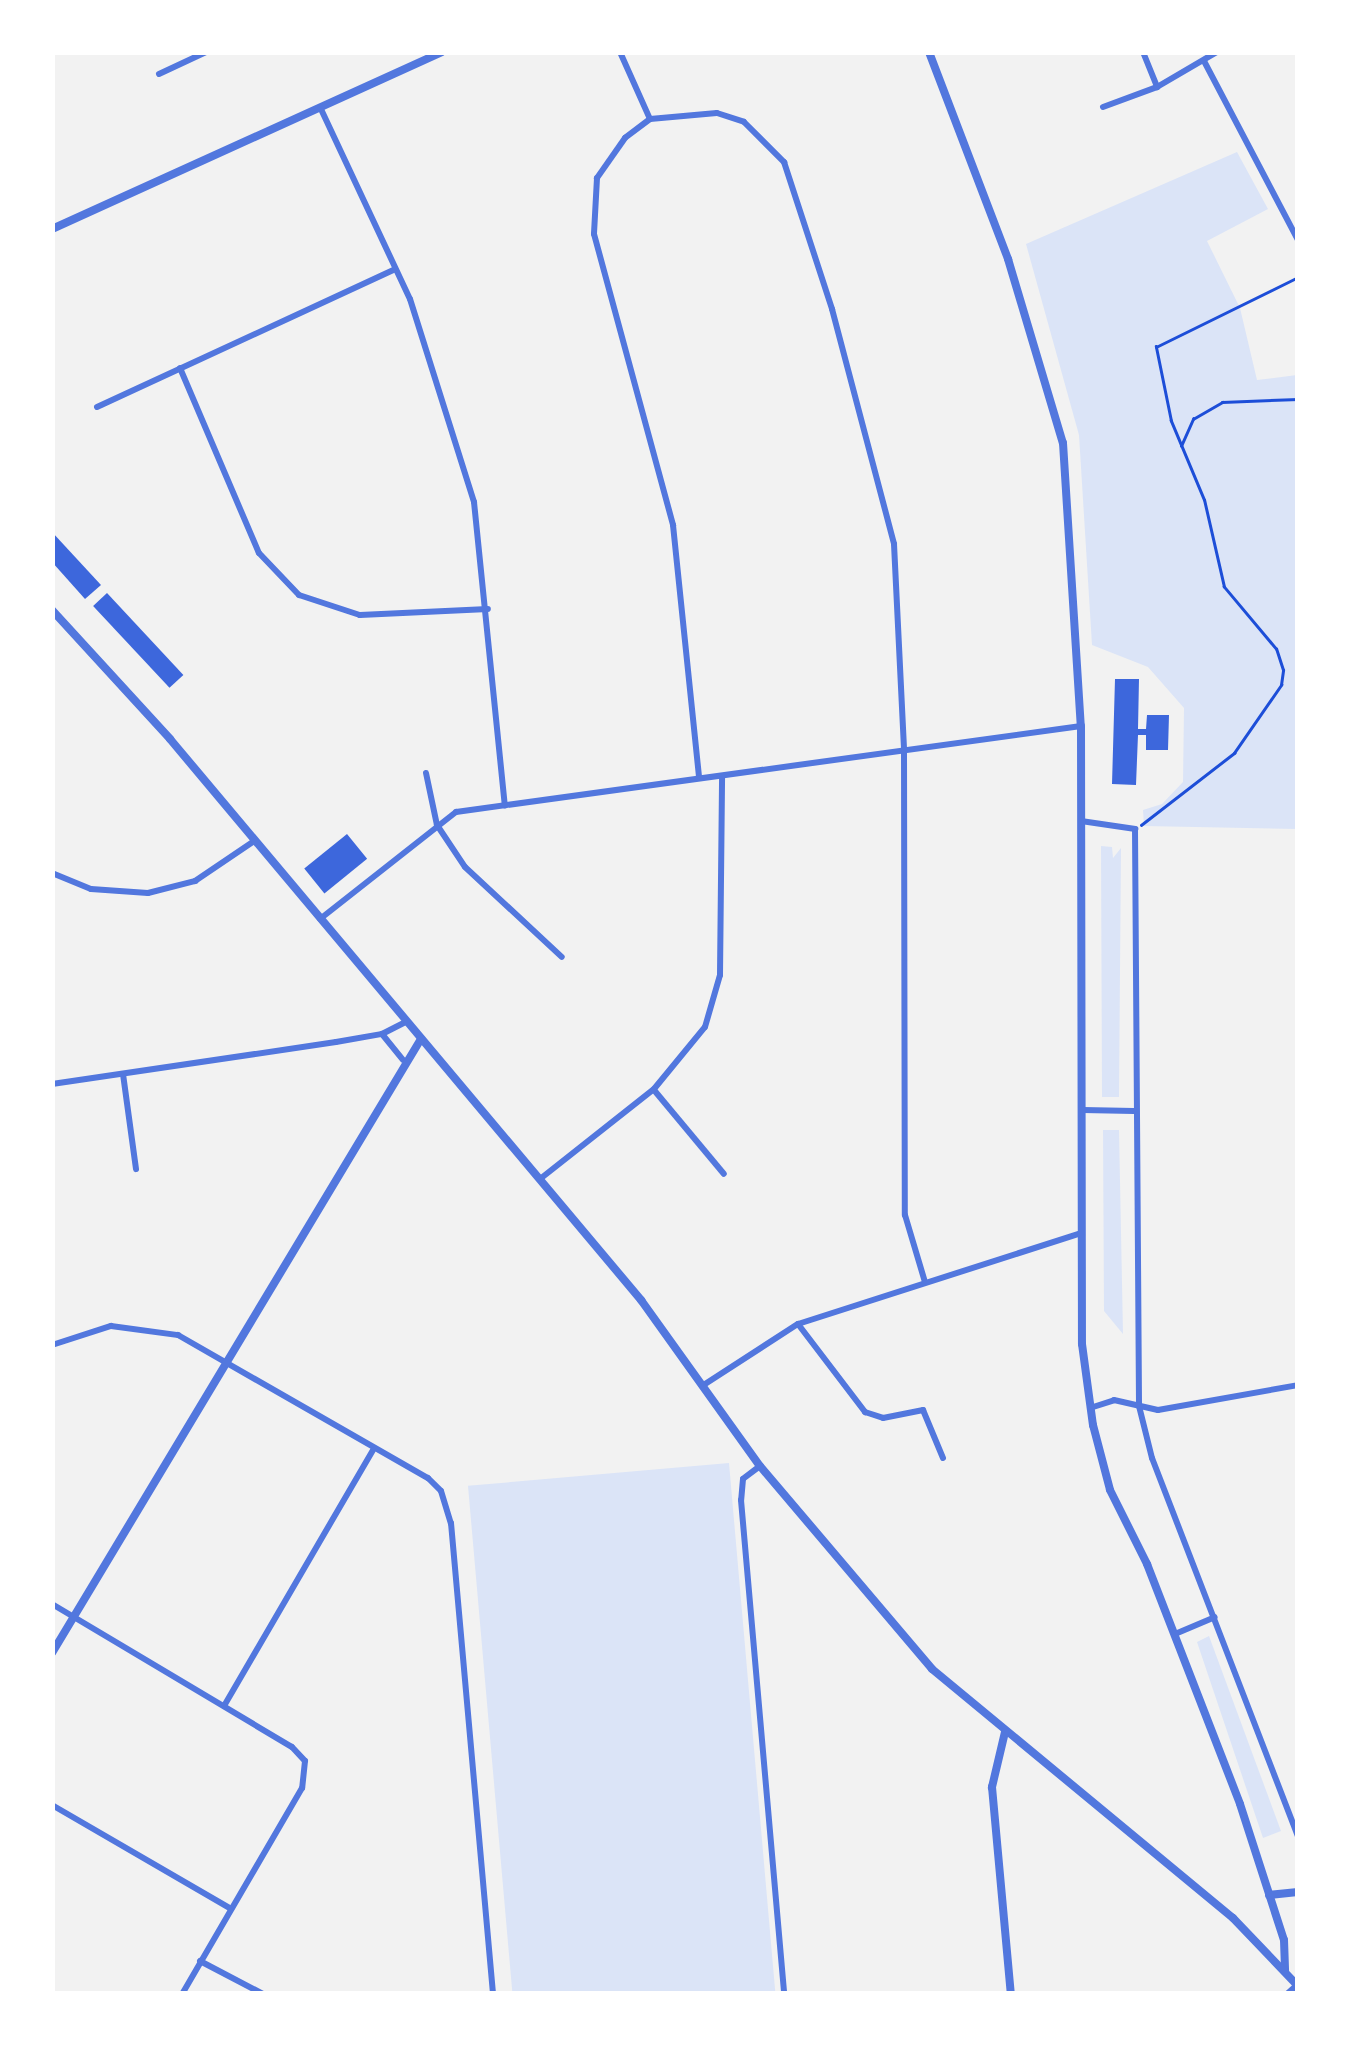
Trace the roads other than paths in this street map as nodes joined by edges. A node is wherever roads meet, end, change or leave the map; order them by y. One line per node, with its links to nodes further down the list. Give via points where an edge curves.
1 (206, 52): 8 (street)
2 (620, 52): 12 (street)
3 (929, 52): 20 (street, via 1008,259 1063,444)
4 (1142, 52): 9 (street)
5 (1217, 52): 7 (street)
6 (440, 53): 10 (street)
7 (1204, 61): 9 (street); 14 (street)
8 (159, 74)
9 (1156, 87): 11 (street)
10 (320, 107): 13 (street); 15 (street)
11 (1103, 107)
12 (650, 118): 21 (street, via 717,113 744,122 784,162 832,310 894,544); 24 (street, via 625,138 597,178 594,234 673,524)
13 (52, 230)
14 (1298, 240)
15 (394, 270): 16 (street); 18 (street, via 424,334 474,502)
16 (180, 368): 17 (street); 18 (street, via 259,553 299,595 360,615)
17 (97, 407)
18 (488, 609): 25 (street)
19 (52, 610): 28 (street)
20 (1082, 726): 21 (street); 26 (street)
21 (904, 750): 23 (street); 45 (street, via 906,1214)
22 (426, 772): 27 (street)
23 (722, 776): 24 (street); 38 (street, via 720,975 705,1027)
24 (699, 778): 25 (street)
25 (505, 804): 27 (street, via 456,812)
26 (1081, 821): 39 (street); 40 (street, via 1134,829)
27 (436, 824): 30 (street); 31 (street, via 465,867)
28 (254, 841): 29 (street, via 195,881 148,893 92,889); 30 (street)
29 (52, 873)
30 (320, 919): 32 (street)
31 (562, 956)
32 (406, 1022): 33 (street); 34 (street)
33 (382, 1034): 35 (street); 36 (street)
34 (421, 1039): 35 (street); 43 (street)
35 (403, 1060): 48 (street)
36 (123, 1074): 37 (street); 41 (street)
37 (52, 1084)
38 (654, 1090): 42 (street); 43 (street)
39 (1082, 1110): 40 (street); 44 (street)
40 (1134, 1111): 51 (street)
41 (136, 1169)
42 (724, 1174)
43 (540, 1179): 50 (street)
44 (1084, 1232): 45 (street); 52 (street, via 1082,1344)
45 (926, 1282): 46 (street)
46 (798, 1324): 50 (street); 54 (street, via 865,1412 884,1418 923,1410)
47 (52, 1345): 48 (street, via 82,1332 149,1327)
48 (225, 1358): 53 (street); 57 (street)
49 (1298, 1385): 51 (street, via 1180,1408)
50 (702, 1386): 55 (street)
51 (1139, 1406): 52 (street, via 1114,1400); 58 (street, via 1152,1458)
52 (1090, 1408): 59 (street, via 1110,1490)
53 (373, 1450): 61 (street); 73 (street, via 428,1478 441,1491 451,1523)
54 (943, 1458)
55 (760, 1466): 62 (street, via 932,1669); 74 (street, via 742,1479 740,1500)
56 (52, 1604): 57 (street)
57 (74, 1616): 60 (street); 61 (street)
58 (1215, 1618): 59 (street); 64 (street)
59 (1174, 1634): 66 (street)
60 (52, 1653)
61 (224, 1706): 67 (street, via 292,1747 307,1772)
62 (1005, 1732): 69 (street, via 1233,1918); 75 (street, via 992,1786)
63 (52, 1805): 67 (street)
64 (1298, 1836)
65 (1298, 1892): 66 (street)
66 (1269, 1895): 69 (street, via 1287,1953)
67 (230, 1908): 68 (street)
68 (200, 1961): 71 (street); 72 (street)
69 (1285, 1970): 70 (street)
70 (1297, 1985): 76 (street)
71 (182, 1994)
72 (263, 1994)
73 (493, 1994)
74 (784, 1994)
75 (1011, 1994)
76 (1287, 1994)

